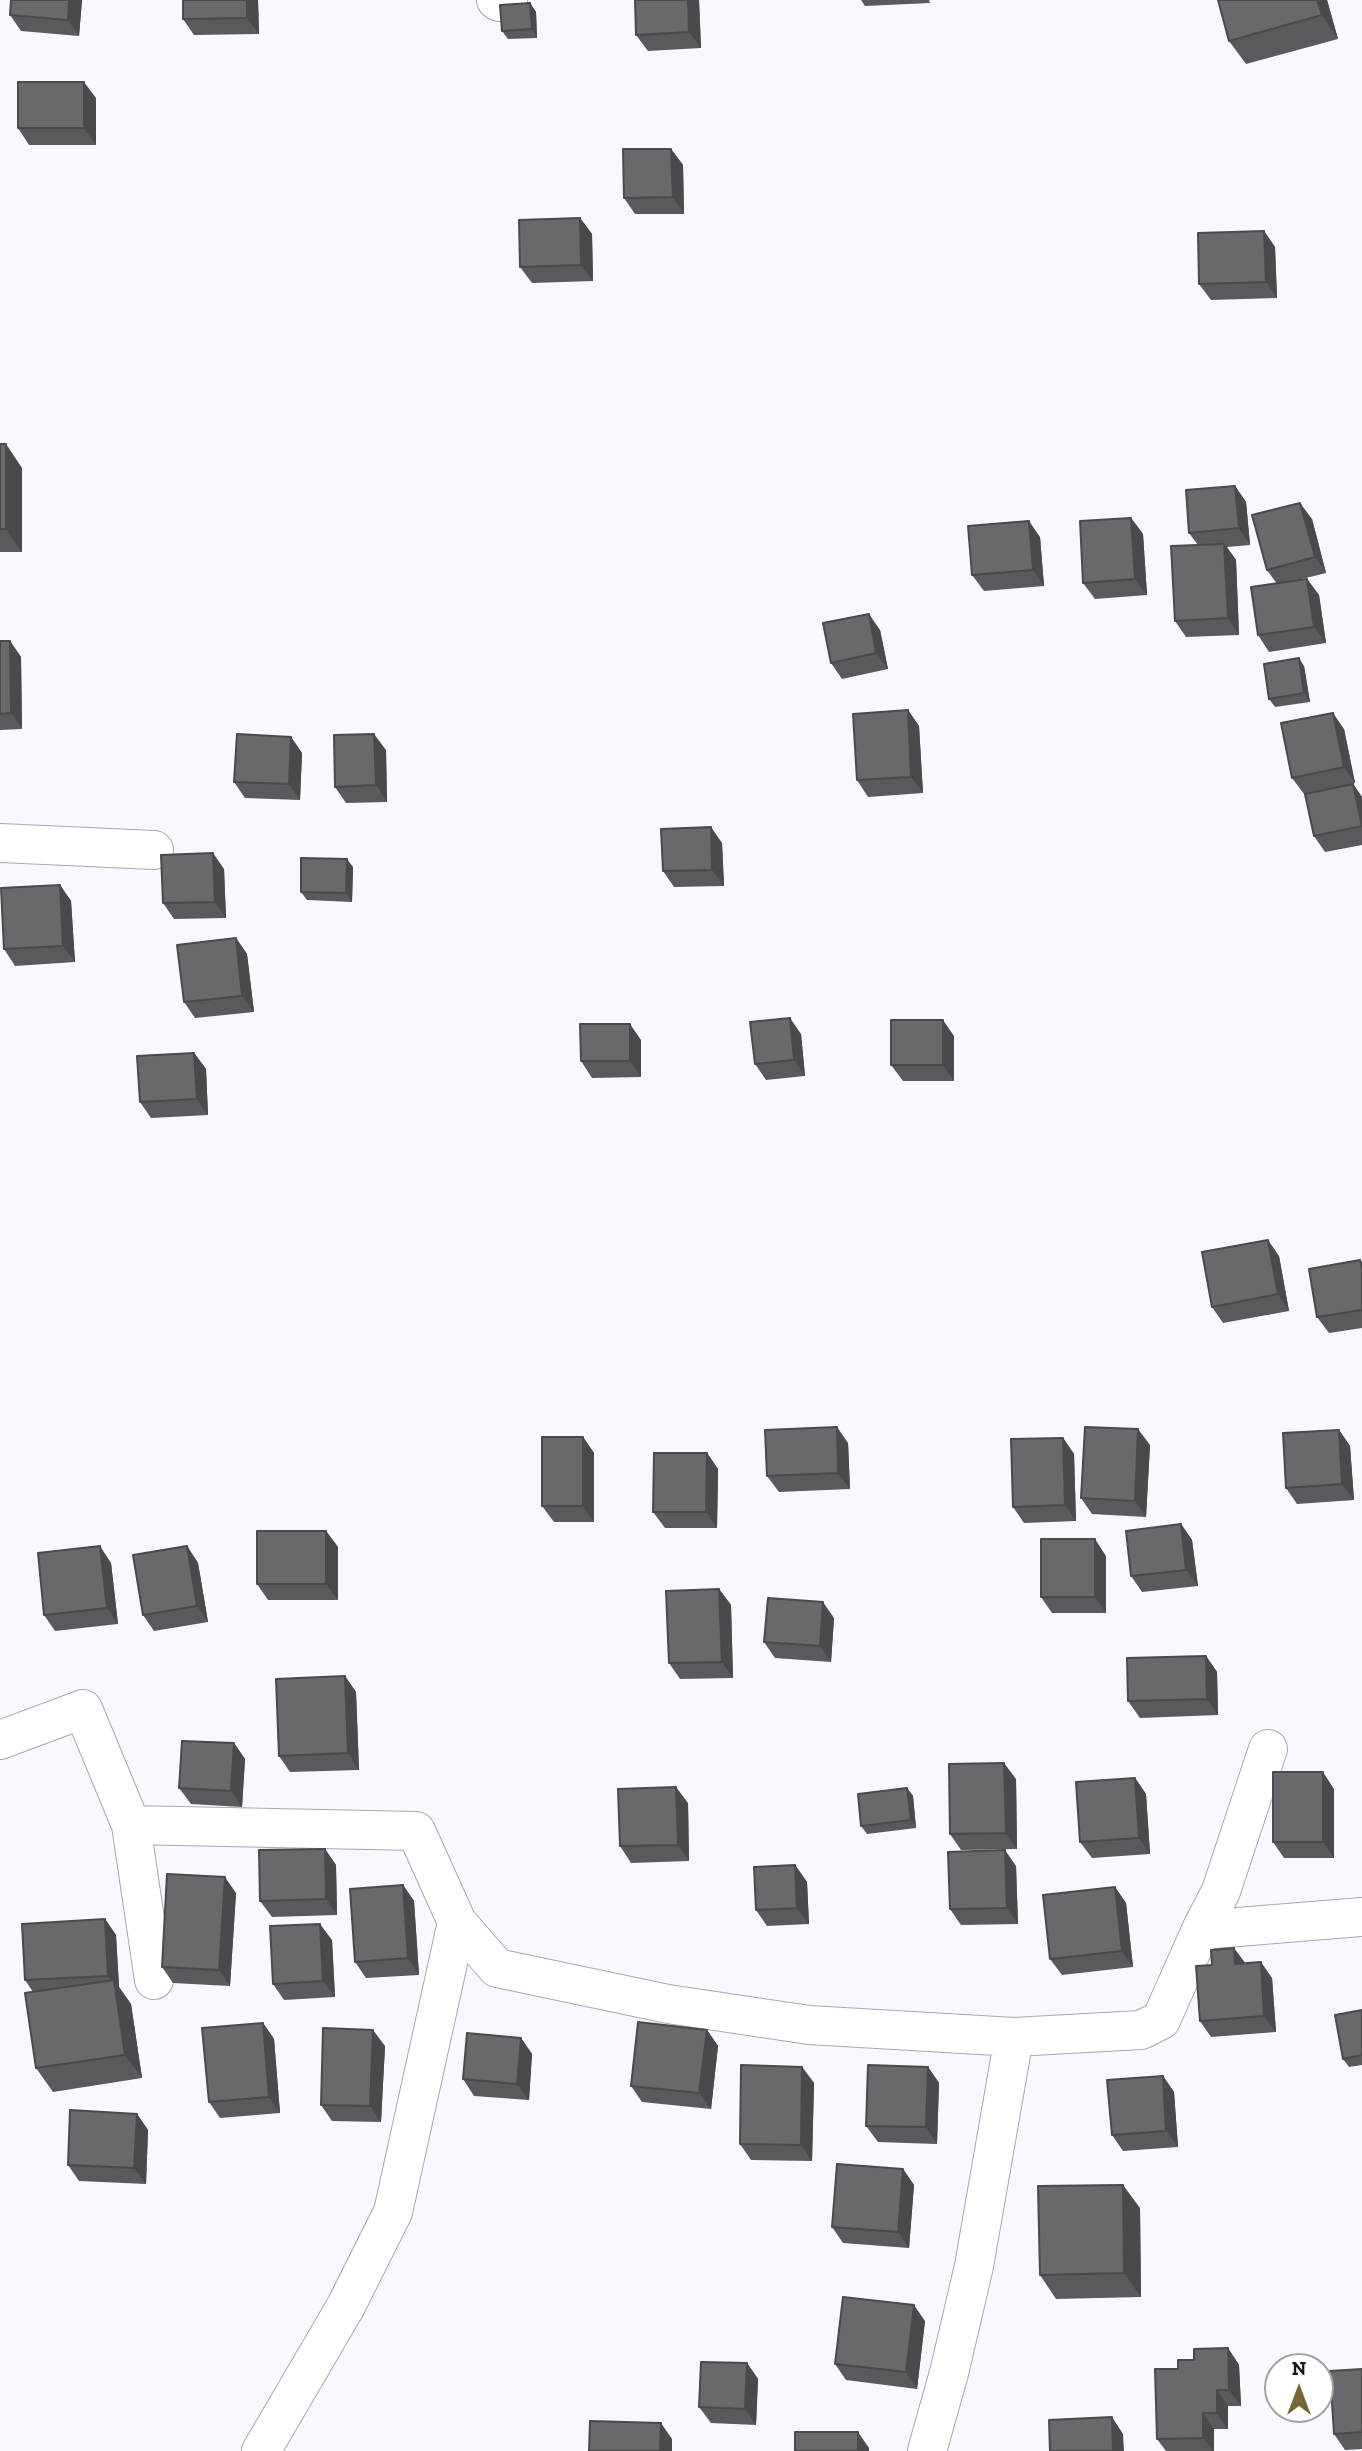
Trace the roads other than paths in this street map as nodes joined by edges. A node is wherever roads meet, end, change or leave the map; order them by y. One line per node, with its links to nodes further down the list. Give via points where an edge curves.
1 (496, 0): 2 (street)
2 (508, 0)
3 (0, 843): 4 (street)
4 (154, 850)
5 (0, 1740): 7 (street, via 83,1709)
6 (1268, 1749): 10 (street, via 1221,1891)
7 (131, 1825): 9 (street, via 416,1831); 11 (street)
8 (1362, 1917): 10 (street)
9 (457, 1922): 12 (street, via 497,1968 668,2004 808,2025); 13 (street, via 393,2212 346,2306)
10 (1201, 1930): 12 (street, via 1161,2020 1141,2030)
11 (154, 1980)
12 (1014, 2037): 14 (street, via 974,2266)
13 (261, 2451)
14 (927, 2451)

